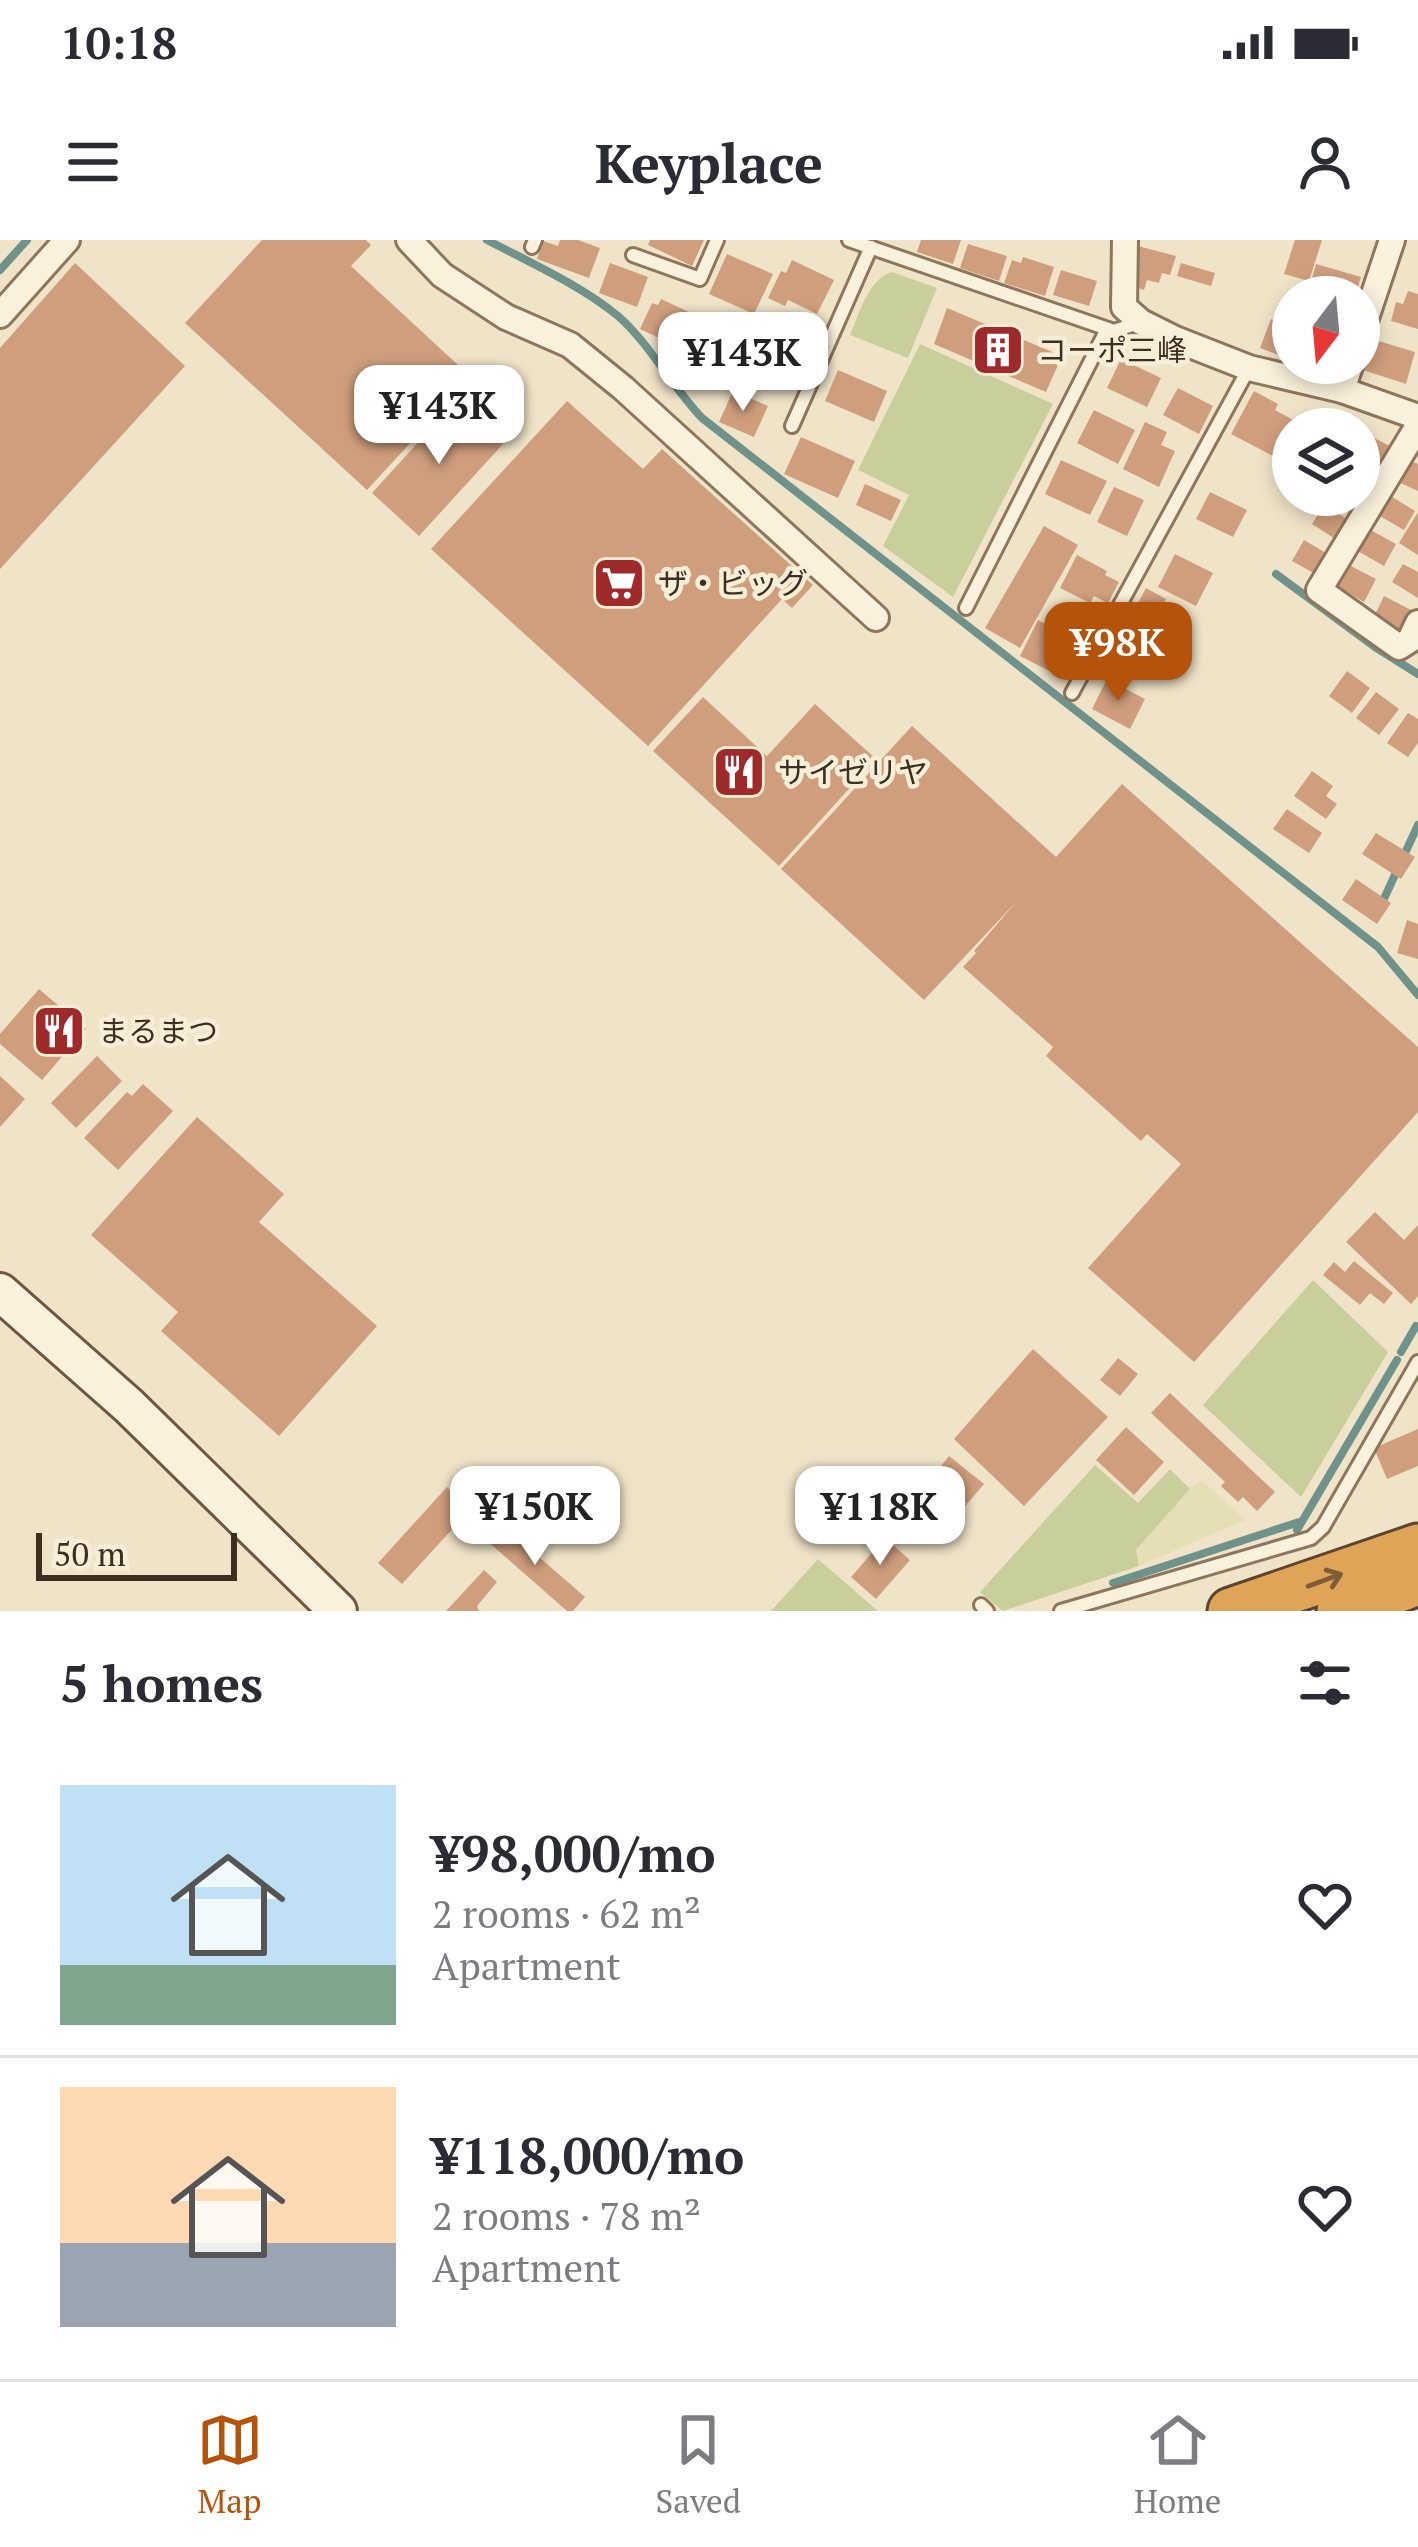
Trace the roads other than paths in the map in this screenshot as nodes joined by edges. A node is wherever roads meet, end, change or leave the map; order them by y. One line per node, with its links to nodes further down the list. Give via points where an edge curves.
1 (67, 240): 10 (street)
2 (409, 240): 19 (street, via 442,275 570,345)
3 (717, 240): 8 (lane, via 700,279)
4 (850, 240): 7 (lane)
5 (1125, 240): 11 (street, via 1124,307)
6 (1392, 240): 9 (street)
7 (871, 248): 12 (lane); 17 (lane)
8 (633, 255)
9 (1380, 276)
10 (0, 315)
11 (1141, 322): 12 (lane); 13 (street)
12 (1107, 328): 18 (lane)
13 (1249, 368): 15 (street); 21 (lane)
14 (1344, 384): 15 (street)
15 (1342, 390): 16 (street)
16 (1418, 421): 20 (street, via 1319,590 1399,647)
17 (792, 426)
18 (966, 608)
19 (876, 618)
20 (1418, 623)
21 (1072, 693)
22 (0, 1292): 26 (street)
23 (1418, 1363): 27 (lane, via 1311,1538)
24 (1418, 1547): 28 (highway, one-way to 24)
25 (1418, 1582): 29 (highway)
26 (338, 1611)
27 (1061, 1611)
28 (1231, 1611)
29 (1340, 1611)

